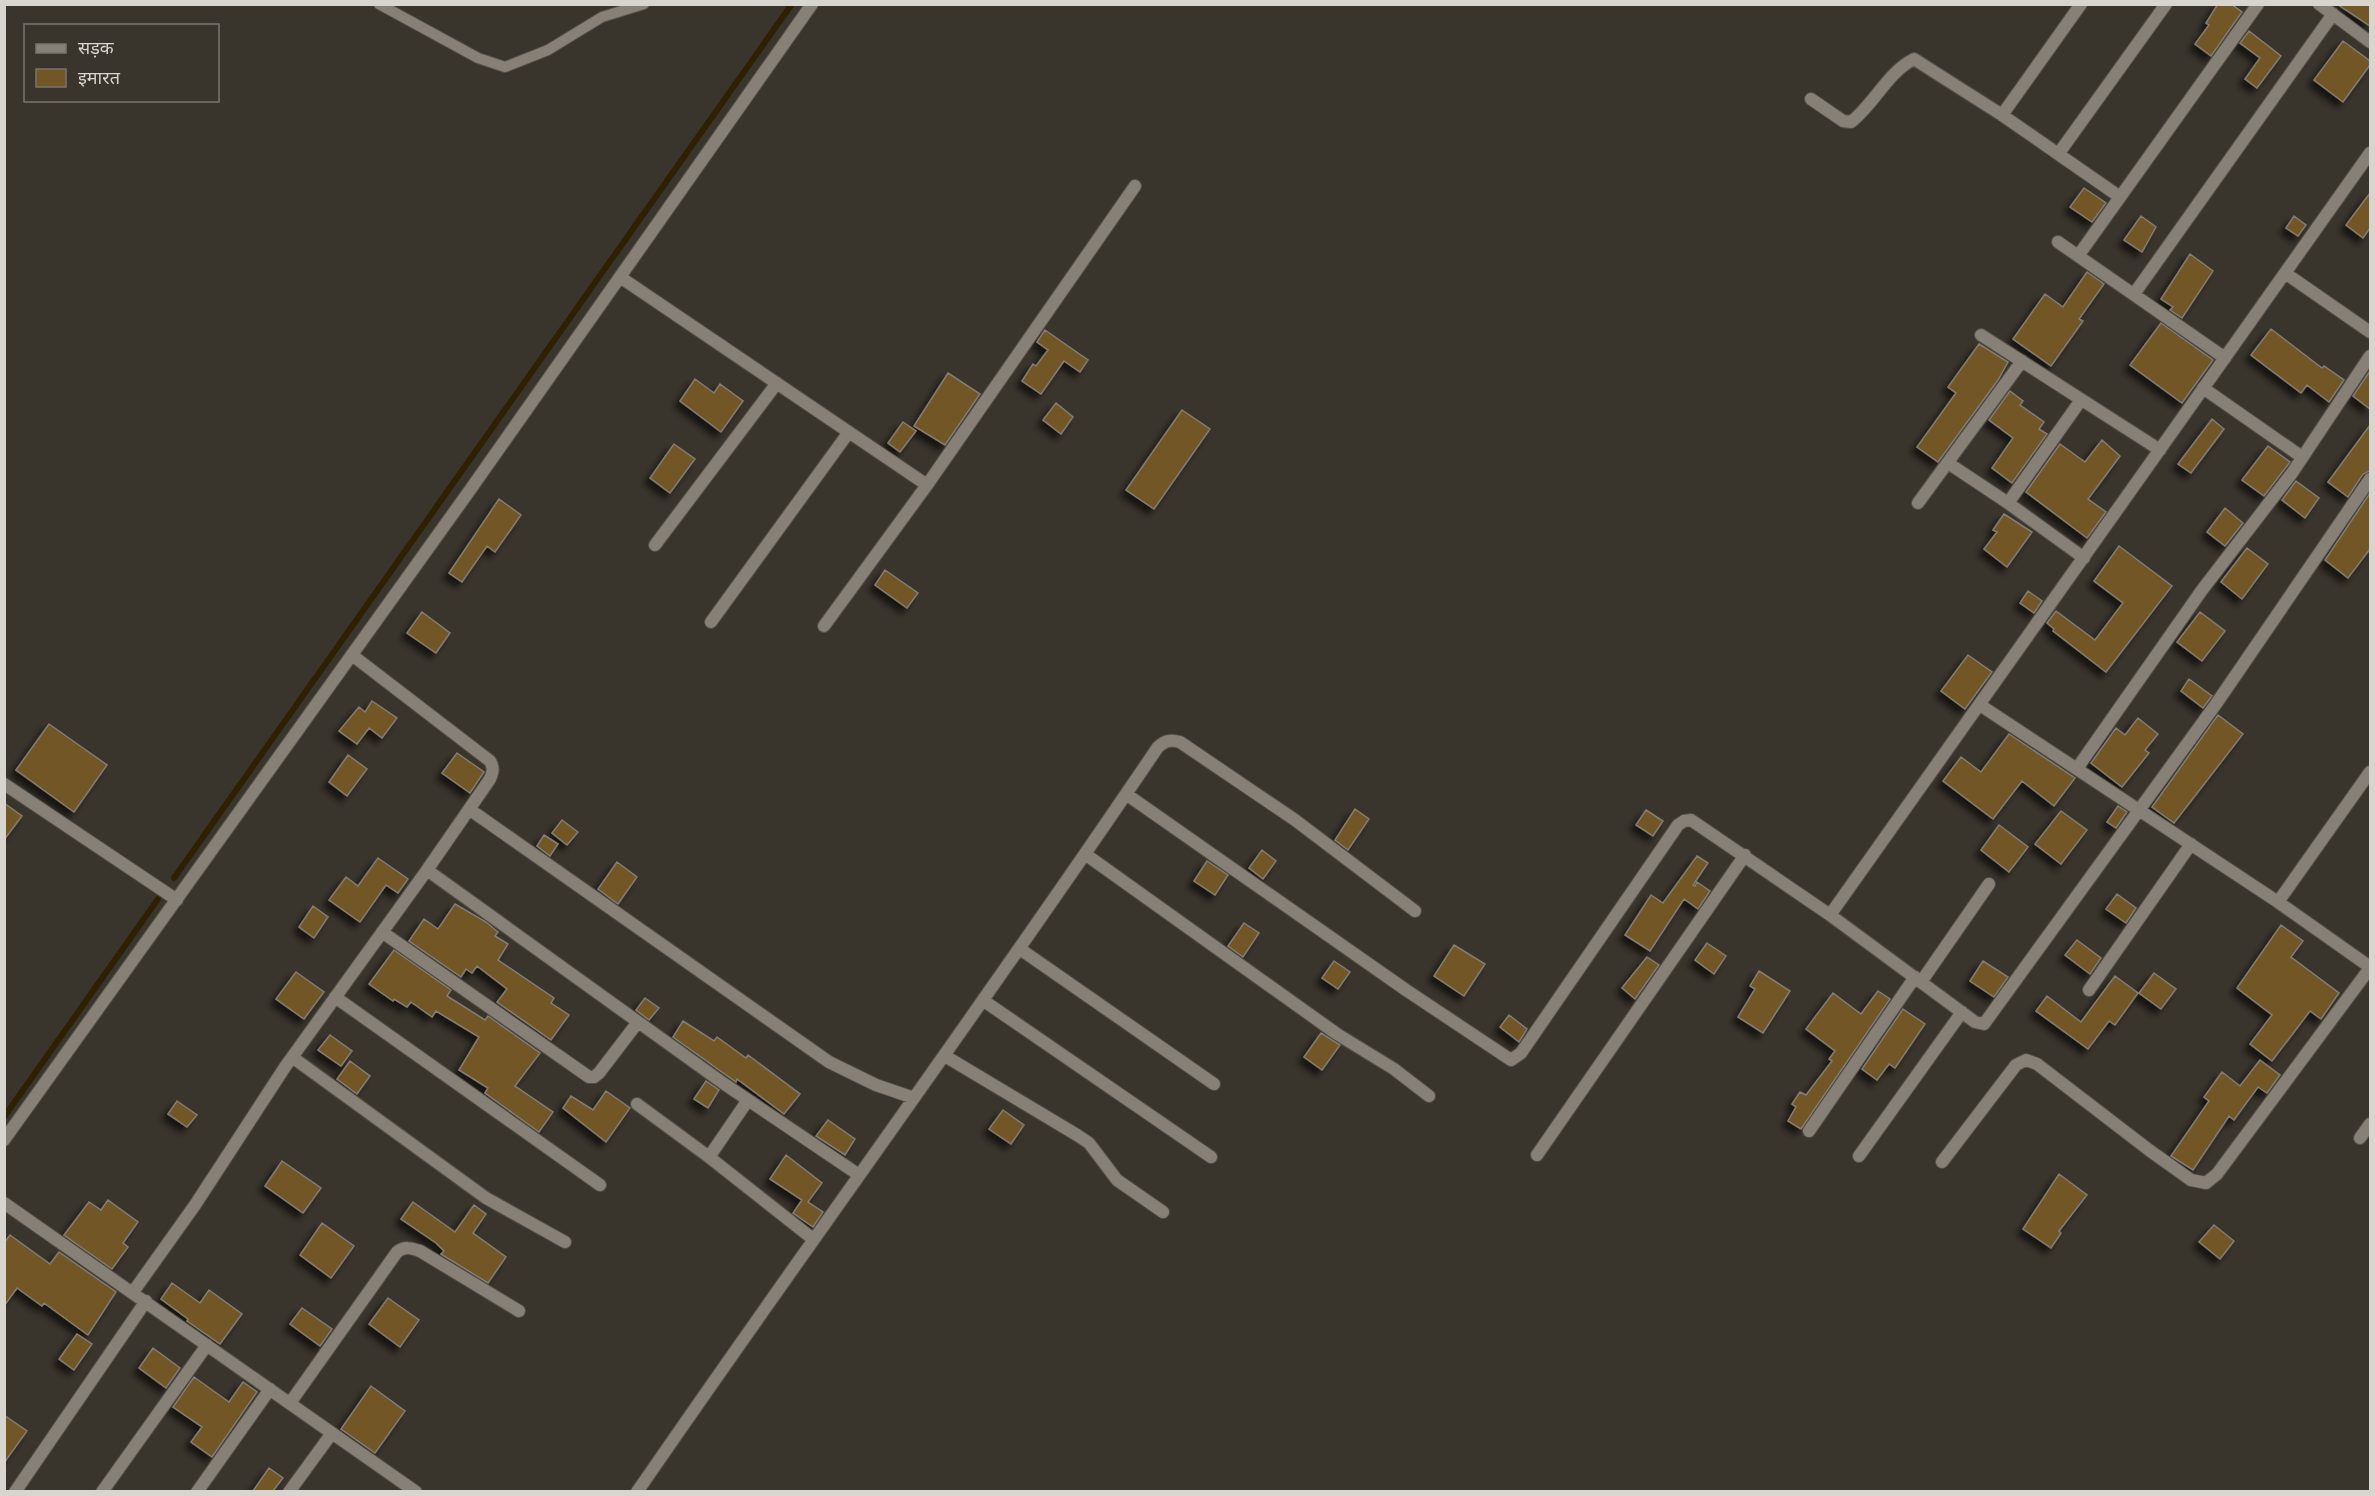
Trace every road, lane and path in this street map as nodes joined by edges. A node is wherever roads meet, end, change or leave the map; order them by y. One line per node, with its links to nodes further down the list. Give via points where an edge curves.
1 (380, 4): 2 (lane, via 478,58 505,68 548,50 602,17)
2 (644, 4)
3 (812, 4): 19 (street)
4 (2081, 4): 11 (street)
5 (2166, 4): 12 (street)
6 (2258, 4): 15 (street)
7 (2319, 4): 8 (street)
8 (2333, 14): 9 (street); 20 (street)
9 (2370, 42)
10 (1811, 99): 11 (street, via 1843,121 1851,122 1904,64 1914,59)
11 (2002, 115): 12 (street)
12 (2059, 153): 15 (street)
13 (2370, 153): 18 (street)
14 (1135, 186): 34 (street)
15 (2120, 197): 17 (street)
16 (2058, 242): 17 (street)
17 (2078, 255): 20 (street)
18 (2285, 273): 21 (street); 24 (street)
19 (620, 277): 26 (street); 41 (street)
20 (2134, 294): 24 (street)
21 (2370, 332)
22 (1981, 335): 25 (street)
23 (2370, 356): 31 (street)
24 (2225, 358): 27 (street)
25 (2022, 361): 28 (street); 32 (street)
26 (777, 383): 29 (street); 37 (street)
27 (2204, 388): 30 (street); 31 (street)
28 (2080, 400): 30 (street); 36 (street)
29 (849, 432): 34 (street); 39 (street)
30 (2160, 450): 38 (street)
31 (2302, 457): 43 (street, via 2202,590)
32 (1948, 463): 35 (street); 36 (street)
33 (2370, 479): 48 (street)
34 (927, 485): 40 (street)
35 (1918, 502)
36 (2008, 503): 38 (street)
37 (655, 545)
38 (2084, 558): 42 (street)
39 (711, 622)
40 (824, 626)
41 (352, 655): 47 (street, via 490,761 493,772); 54 (street)
42 (1980, 705): 43 (street); 57 (street)
43 (2078, 767): 48 (street)
44 (2370, 772): 55 (street)
45 (4, 784): 54 (street)
46 (1126, 794): 50 (street); 51 (street, via 1511,1060 1521,1053 1678,825 1691,820); 56 (street, via 1158,747 1172,740 1179,742 1296,820)
47 (469, 809): 52 (street); 71 (street, via 829,1062)
48 (2139, 809): 49 (street); 65 (street, via 1989,1020 1980,1024)
49 (2191, 844): 55 (street); 62 (street)
50 (1085, 854): 59 (street); 70 (street)
51 (1745, 855): 57 (street); 78 (street)
52 (427, 870): 58 (street); 66 (street)
53 (1989, 884): 61 (street)
54 (177, 900): 76 (street)
55 (2278, 902): 60 (street)
56 (1415, 910)
57 (1830, 915): 61 (street)
58 (382, 932): 63 (street); 66 (street, via 589,1077 599,1073)
59 (1020, 949): 64 (street); 69 (street)
60 (2370, 968): 82 (street, via 2217,1174 2206,1183 2192,1180 2148,1150 2037,1064 2026,1060 2016,1065)
61 (1918, 979): 65 (street); 75 (street)
62 (2089, 990)
63 (335, 997): 68 (street); 84 (street)
64 (984, 1001): 67 (street); 79 (street)
65 (1962, 1012): 80 (street)
66 (638, 1022): 72 (street)
67 (945, 1056): 71 (street); 86 (street, via 1077,1135 1097,1152 1117,1180)
68 (292, 1058): 88 (street, via 477,1192); 89 (street)
69 (1214, 1084)
70 (1429, 1096)
71 (914, 1098): 83 (street)
72 (748, 1100): 81 (street); 83 (street)
73 (637, 1104): 81 (street)
74 (2370, 1124): 77 (street)
75 (1809, 1131)
76 (5, 1138)
77 (2360, 1138)
78 (1537, 1155)
79 (1211, 1156)
80 (1859, 1156)
81 (710, 1157): 87 (street)
82 (1942, 1162)
83 (859, 1175): 87 (street)
84 (600, 1185)
85 (4, 1203): 89 (street)
86 (1163, 1212)
87 (813, 1239): 101 (street)
88 (565, 1242)
89 (133, 1292): 90 (street)
90 (146, 1301): 92 (street); 96 (street)
91 (519, 1311): 94 (street, via 420,1251 403,1248)
92 (207, 1345): 93 (street); 97 (street)
93 (270, 1389): 94 (street); 98 (street)
94 (290, 1403): 95 (street)
95 (332, 1433): 99 (street); 100 (street)
96 (15, 1491)
97 (102, 1491)
98 (197, 1491)
99 (290, 1491)
100 (416, 1491)
101 (636, 1491)

